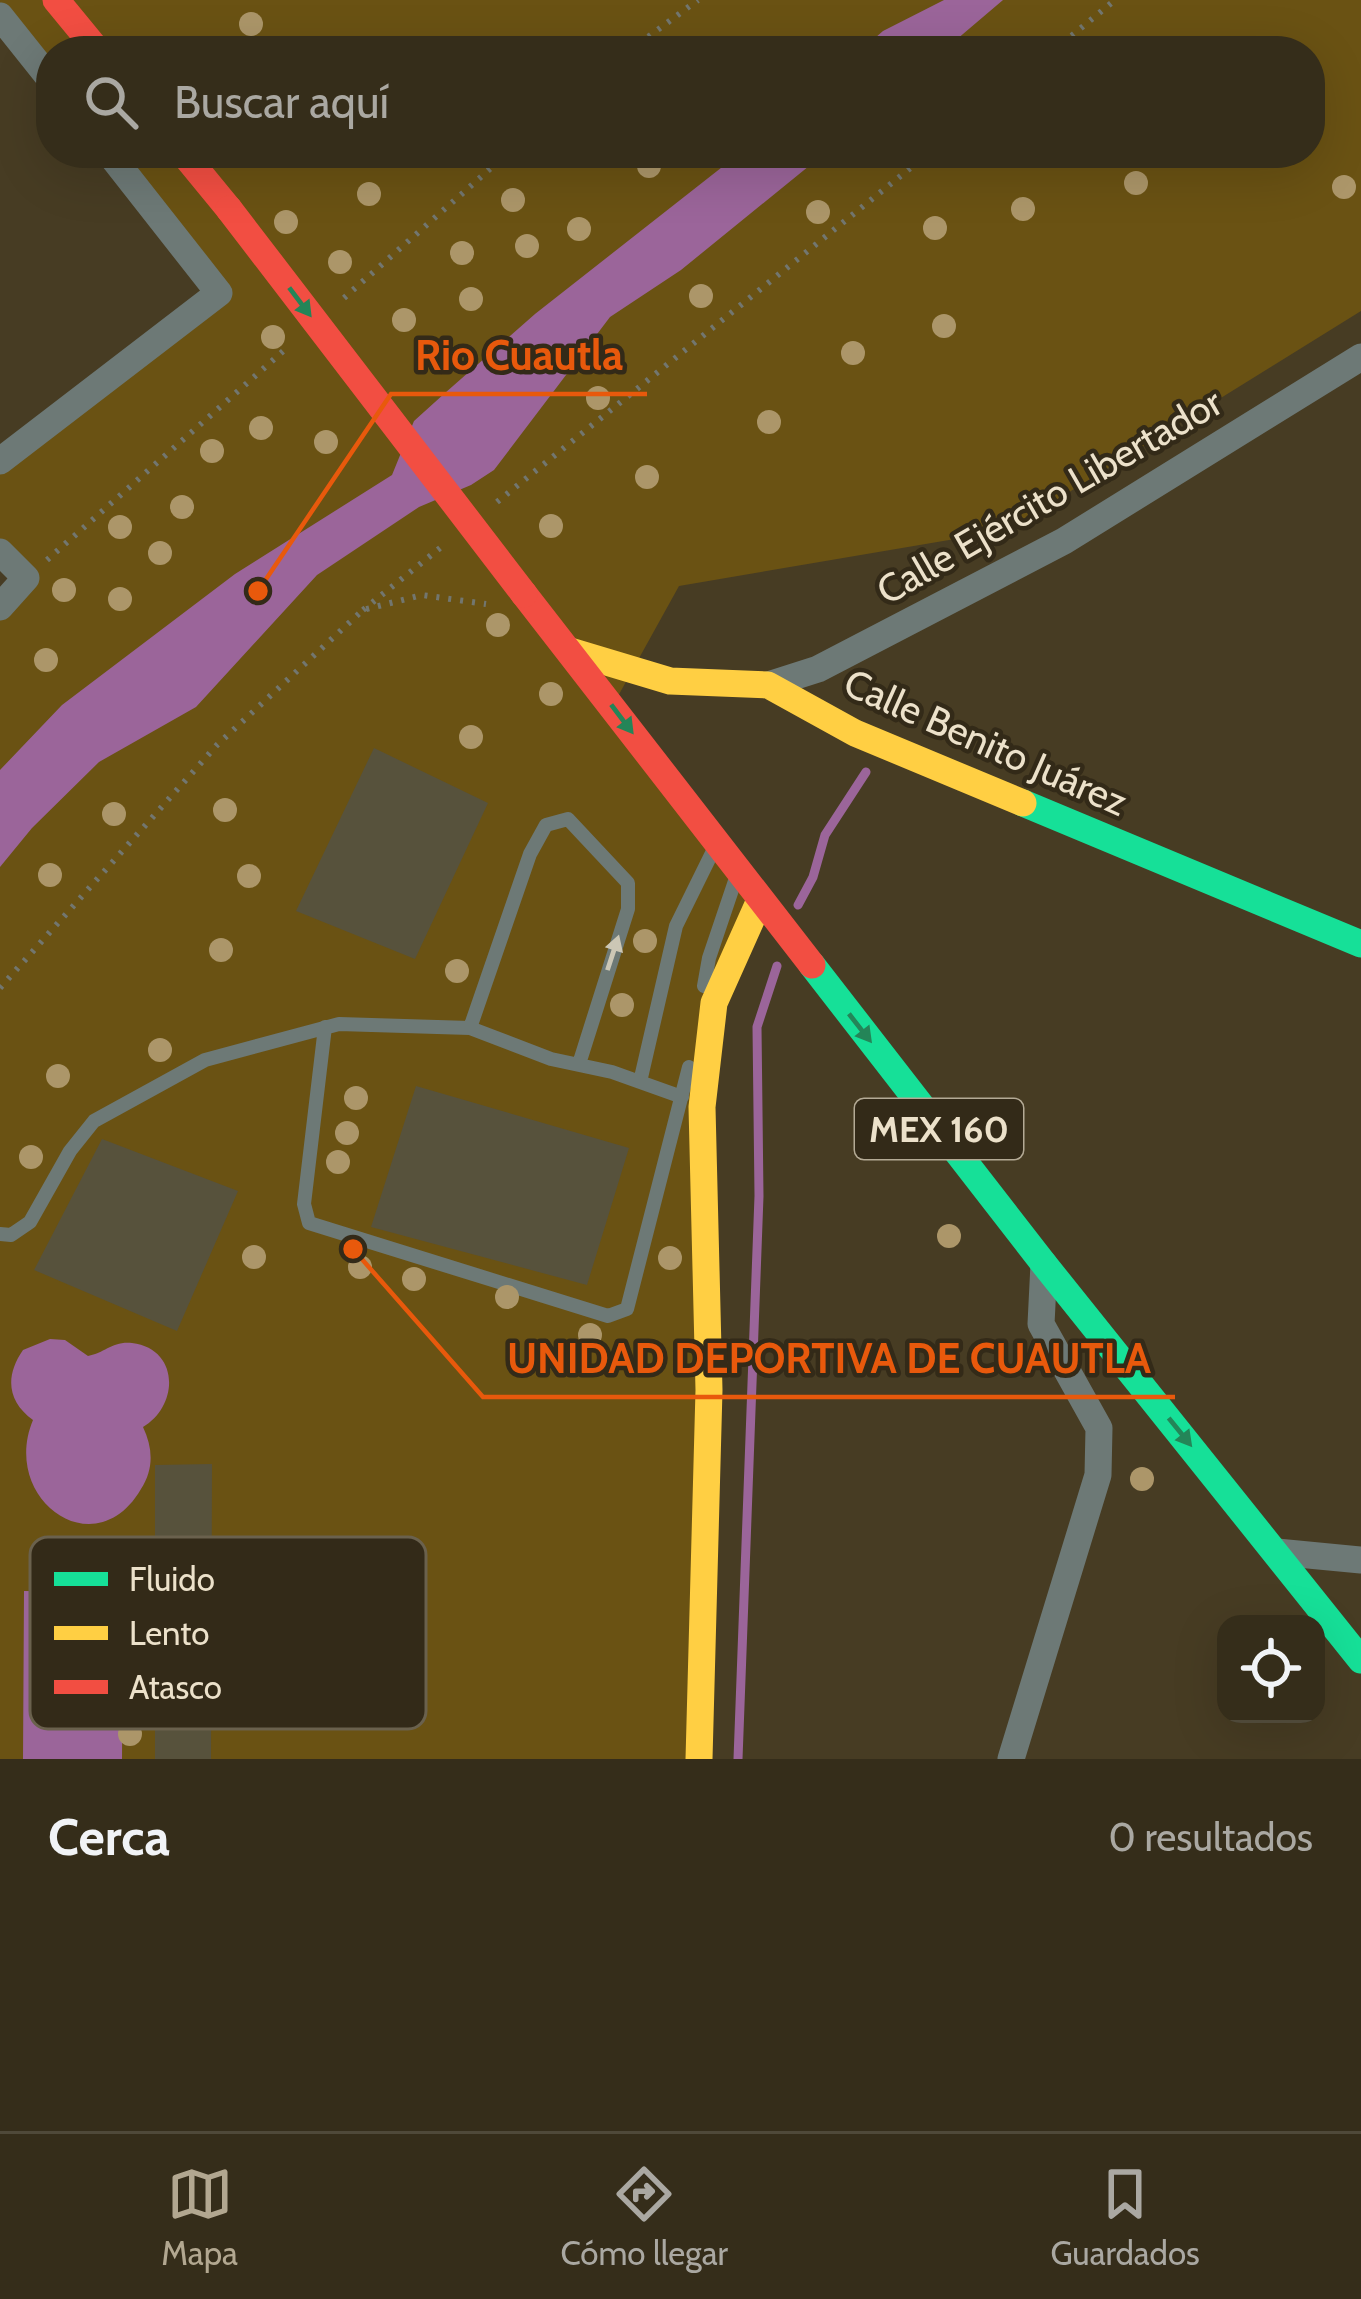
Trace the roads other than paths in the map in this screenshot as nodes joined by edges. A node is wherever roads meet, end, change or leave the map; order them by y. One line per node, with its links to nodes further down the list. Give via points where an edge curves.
1 (56, 0): 3 (main road)
2 (0, 16): 4 (street)
3 (86, 36)
4 (36, 61)
5 (121, 168): 8 (street, via 219,293)
6 (196, 168): 11 (main road, MEX 160, one-way to 11, bridge)
7 (1361, 357): 12 (street, Calle Ejército Libertador, via 1064,542 818,669)
8 (0, 461)
9 (0, 552): 10 (street, via 26,578)
10 (0, 607)
11 (570, 651): 12 (main road, Calle Benito Juárez, via 670,681); 13 (main road, MEX 160, one-way to 13)
12 (768, 685): 16 (main road, Calle Benito Juárez, via 855,733)
13 (716, 845): 14 (main road, MEX 160); 20 (lane, via 676,926)
14 (738, 871): 15 (main road, MEX 160); 21 (lane, via 709,958)
15 (760, 900): 23 (main road, MEX 160, one-way to 23); 27 (main road, via 714,1003 702,1107 709,1390)
16 (1361, 944)
17 (325, 1028): 18 (lane); 21 (lane, via 304,1204 309,1223 608,1316 627,1309); 22 (lane, via 205,1060 94,1121 30,1222)
18 (470, 1028): 19 (lane); 19 (lane, one-way to 18, via 628,909 628,883 568,819 546,825 530,854)
19 (579, 1064): 20 (lane)
20 (640, 1082): 21 (lane)
21 (682, 1096)
22 (0, 1234)
23 (1044, 1264): 24 (main road, MEX 160, one-way to 24); 28 (street, via 1041,1324 1099,1428 1098,1475)
24 (1277, 1552): 25 (street); 26 (main road, MEX 160)
25 (1361, 1559)
26 (1361, 1660)
27 (699, 1759)
28 (1011, 1759)

